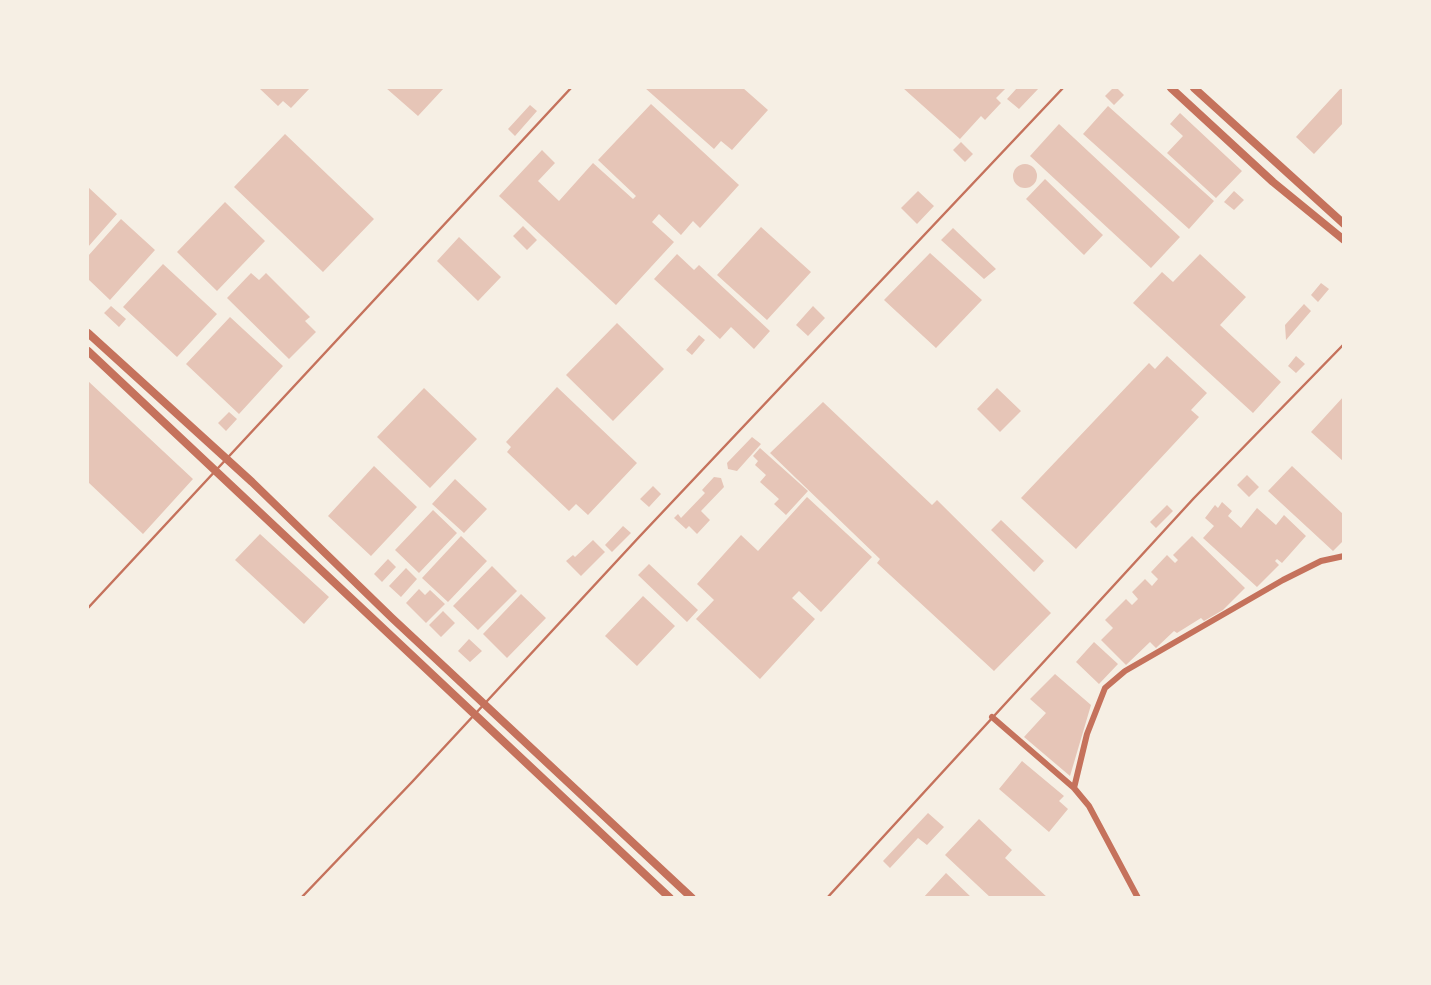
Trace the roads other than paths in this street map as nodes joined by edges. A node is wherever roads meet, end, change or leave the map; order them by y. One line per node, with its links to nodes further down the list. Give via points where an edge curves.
1 (571, 88): 10 (lane)
2 (1063, 88): 14 (lane)
3 (1171, 88): 6 (street)
4 (1194, 88): 5 (street)
5 (1343, 224)
6 (1343, 240)
7 (88, 333): 10 (street)
8 (1343, 345): 16 (lane)
9 (88, 351): 11 (street)
10 (227, 460): 11 (lane); 14 (street)
11 (216, 472): 13 (lane); 15 (street)
12 (1343, 556): 17 (street, via 1321,561 1283,580 1125,671 1105,688 1087,734)
13 (88, 608)
14 (484, 703): 15 (lane); 20 (street)
15 (475, 714): 18 (lane); 19 (street)
16 (992, 717): 17 (street); 21 (lane)
17 (1074, 788): 22 (street, via 1089,806)
18 (301, 898)
19 (670, 898)
20 (692, 898)
21 (827, 898)
22 (1138, 898)

